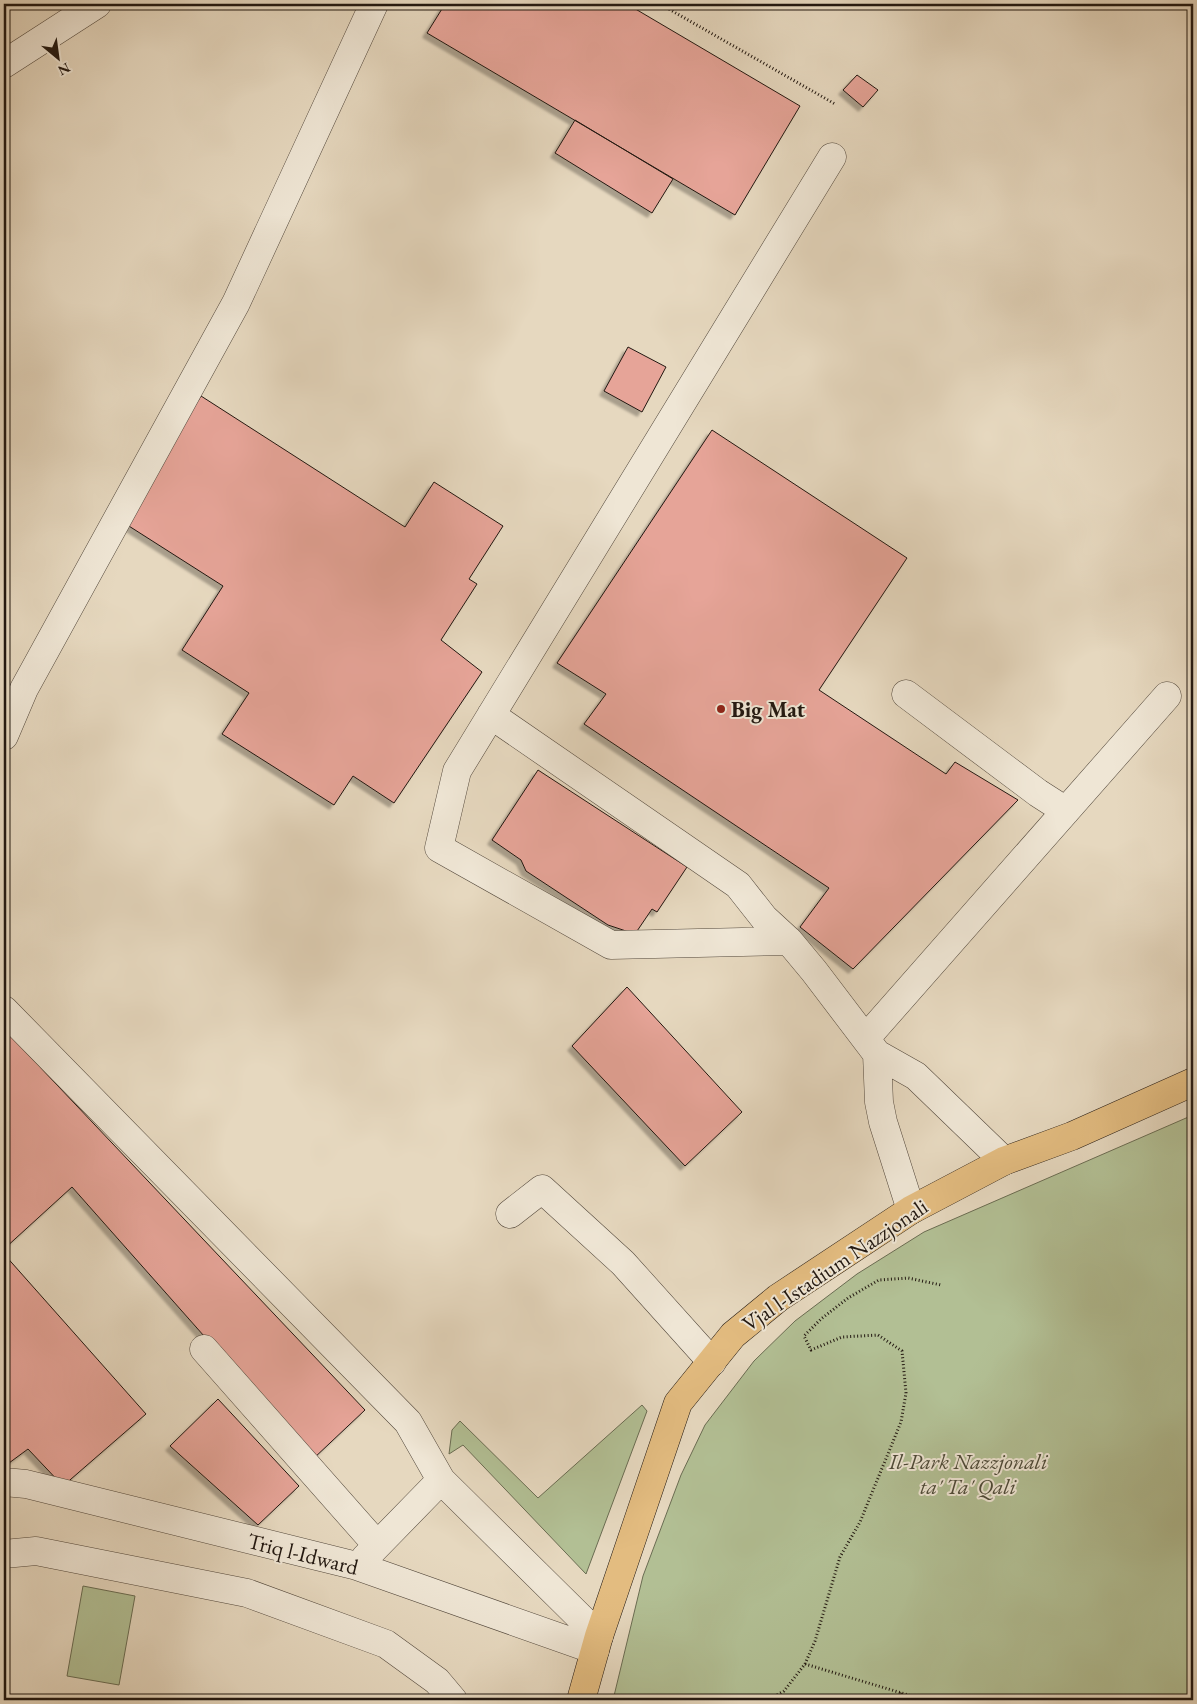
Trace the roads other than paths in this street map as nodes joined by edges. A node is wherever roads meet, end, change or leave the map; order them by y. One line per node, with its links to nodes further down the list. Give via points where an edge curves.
1 (98, 4): 3 (street)
2 (374, 4): 8 (street, via 236,303 24,689)
3 (4, 64)
4 (832, 157): 7 (street)
5 (906, 694): 9 (street)
6 (1167, 696): 9 (street)
7 (491, 715): 10 (street, via 738,885 764,918); 10 (street, via 457,771 439,848 611,945)
8 (4, 736)
9 (1066, 811): 12 (street)
10 (788, 941): 12 (street)
11 (4, 1010): 19 (street, via 408,1422)
12 (872, 1046): 14 (street, via 916,1076); 15 (street, via 882,1122)
13 (1193, 1082): 14 (main road, Vjal l-Istadium Nazzjonali, via 1072,1136)
14 (1004, 1161): 15 (main road, Vjal l-Istadium Nazzjonali)
15 (911, 1210): 18 (main road, Vjal l-Istadium Nazzjonali, via 778,1298 733,1335)
16 (510, 1214): 18 (street, via 542,1189 623,1263)
17 (204, 1349): 21 (street)
18 (712, 1362): 24 (main road, Vjal l-Istadium Nazzjonali, via 678,1403)
19 (441, 1480): 21 (street); 24 (street)
20 (4, 1482): 23 (street, Triq l-Idward, via 26,1484)
21 (377, 1545): 23 (street)
22 (4, 1554): 25 (street, via 36,1551 247,1593 386,1644 437,1681)
23 (357, 1566): 24 (street, Triq l-Idward)
24 (597, 1643): 26 (main road, Vjal l-Istadium Nazzjonali)
25 (453, 1700)
26 (581, 1700)

